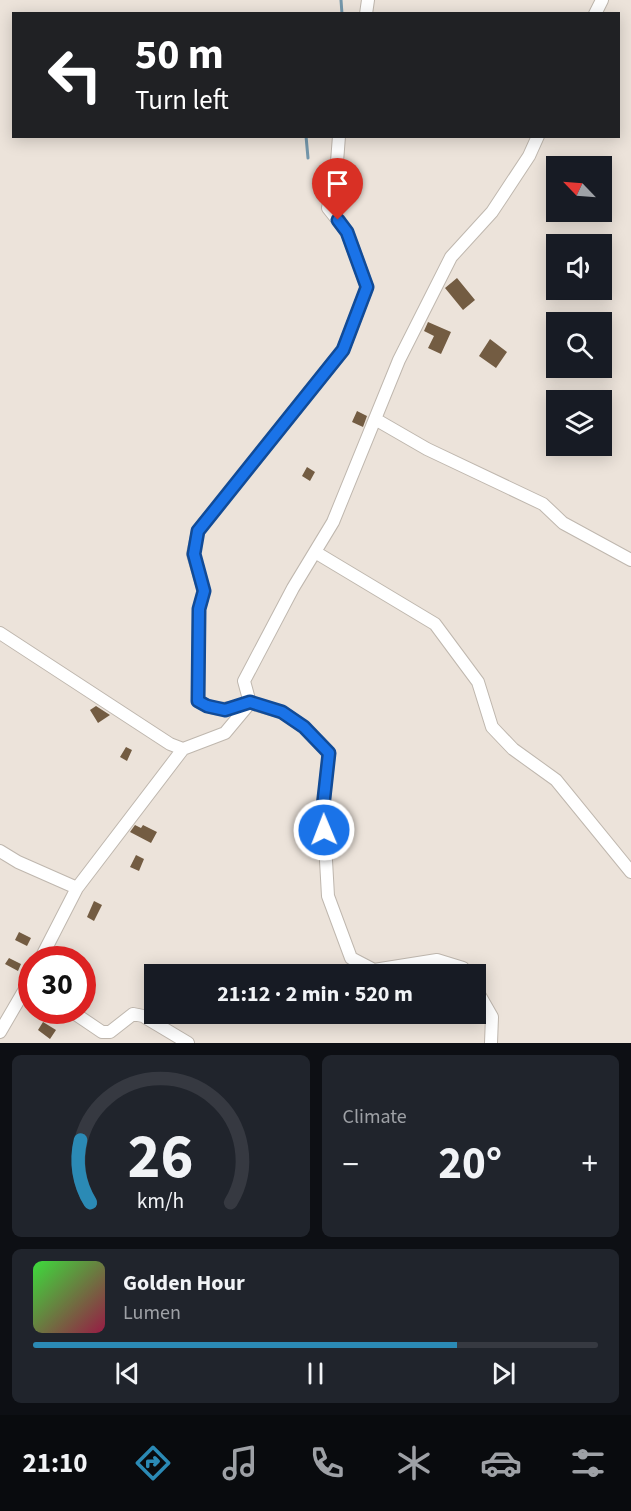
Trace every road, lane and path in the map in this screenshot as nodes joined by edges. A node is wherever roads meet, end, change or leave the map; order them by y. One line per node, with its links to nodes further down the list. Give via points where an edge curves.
1 (339, 138): 7 (street, via 328,208 347,232 367,287 343,350 198,531 194,554 204,591 199,609 198,701 225,710)
2 (537, 138): 3 (street, via 530,156 492,212 451,257 399,360)
3 (375, 419): 4 (street, via 333,522); 5 (street, via 427,449 543,504 563,523)
4 (315, 552): 7 (street, via 244,681); 10 (street, via 435,624 478,682 492,727 513,749 556,780)
5 (631, 560)
6 (0, 633): 8 (street)
7 (250, 702): 8 (street, via 225,733); 13 (street, via 282,712 304,727 329,753 323,807 328,896 351,958)
8 (183, 749): 11 (street)
9 (0, 851): 11 (street)
10 (631, 872)
11 (77, 888): 12 (street)
12 (47, 946)
13 (362, 964)
14 (412, 964): 15 (street, via 437,960)
15 (450, 964)
16 (18, 1001): 19 (street)
17 (486, 1006): 21 (street, via 492,1017)
18 (90, 1024): 20 (street, via 110,1032 134,1014)
19 (0, 1032)
20 (188, 1043)
21 (490, 1043)

